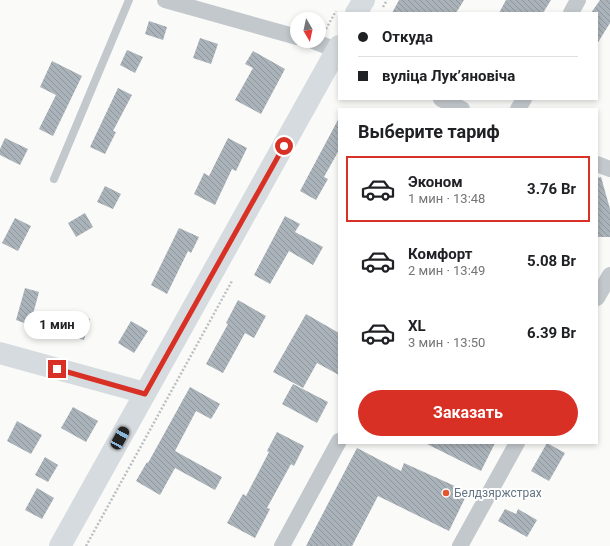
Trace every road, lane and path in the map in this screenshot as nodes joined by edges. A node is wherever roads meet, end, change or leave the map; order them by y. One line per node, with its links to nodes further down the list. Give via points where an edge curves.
1 (129, 0): 14 (lane)
2 (164, 0): 7 (street)
3 (364, 0): 5 (main road)
4 (578, 0): 6 (street)
5 (357, 12)
6 (572, 12)
7 (290, 35)
8 (326, 45): 9 (street)
9 (338, 49): 19 (main road)
10 (443, 100): 11 (street)
11 (460, 108)
12 (598, 164): 13 (street)
13 (610, 169)
14 (54, 179)
15 (236, 274): 23 (path)
16 (610, 275): 17 (street)
17 (598, 296)
18 (0, 353): 19 (main road)
19 (145, 394): 22 (main road)
20 (338, 443): 24 (street)
21 (516, 444): 25 (street)
22 (60, 546)
23 (86, 546)
24 (282, 546)
25 (460, 546)

